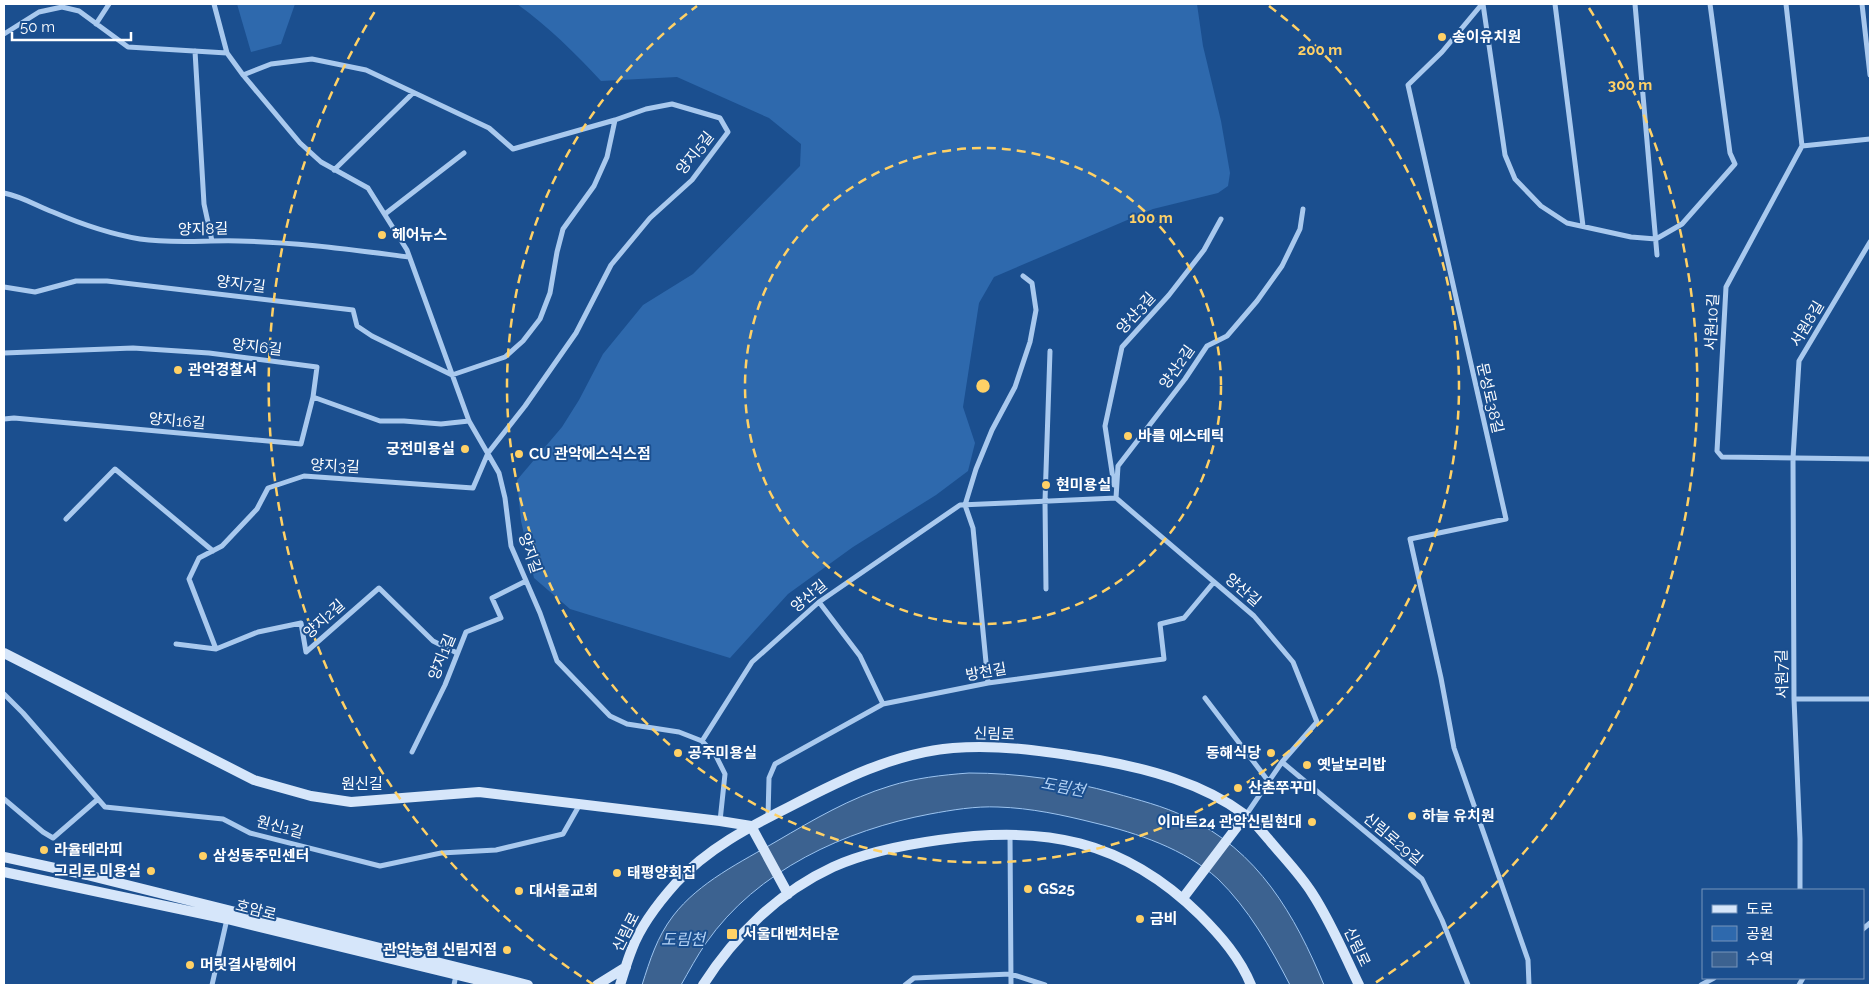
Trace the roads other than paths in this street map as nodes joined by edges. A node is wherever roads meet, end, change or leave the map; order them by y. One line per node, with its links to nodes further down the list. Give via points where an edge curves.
1 (109, 4): 9 (street)
2 (214, 4): 12 (street, 양지길)
3 (1483, 4): 25 (street, 문성로38길, via 1505,155 1515,179 1541,206 1567,223); 95 (street, 문성로38길, via 1442,52 1408,85 1506,519 1410,539 1454,748 1528,960)
4 (1555, 4): 25 (street)
5 (1635, 4): 26 (street)
6 (1710, 4): 26 (street, via 1730,153 1735,164 1682,224)
7 (1786, 4): 18 (street)
8 (1862, 4): 14 (street)
9 (96, 24): 10 (street, via 79,11 62,8 39,12); 11 (street, via 128,47)
10 (4, 34)
11 (195, 51): 12 (street); 27 (street, via 204,204)
12 (228, 53): 13 (street, 양지길)
13 (243, 75): 15 (street, via 271,64 312,59 366,70); 20 (street, 양지길, via 300,143)
14 (1870, 75)
15 (413, 93): 16 (street, via 489,128 513,149); 20 (street)
16 (615, 120): 35 (street, via 607,157 594,186 564,229 550,293 540,319 506,357); 39 (street, 양지5길, via 672,104 720,118 728,132 692,180 650,218 611,265 576,332)
17 (1870, 139): 18 (street)
18 (1802, 146): 40 (street, 서원10길, via 1726,287 1717,451 1722,457)
19 (464, 152): 23 (street)
20 (334, 170): 23 (street, 양지길, via 368,188)
21 (4, 193): 27 (street, 양지8길, via 20,196 51,212 107,232 166,242)
22 (1303, 209): 42 (street, 양산2길, via 1300,229 1282,266 1257,301 1227,336 1207,346 1185,380 1118,466)
23 (384, 214): 30 (street, 양지길)
24 (1221, 219): 42 (street, 양산3길, via 1204,250 1122,347 1105,426)
25 (1583, 226): 26 (street, 문성로38길, via 1630,237)
26 (1656, 239): 29 (street)
27 (212, 241): 30 (street, 양지8길, via 320,246)
28 (1870, 242): 40 (street, 서원8길, via 1799,361)
29 (1657, 255)
30 (410, 257): 35 (street, 양지길)
31 (1023, 276): 44 (street, via 1032,283 1036,310 1030,342 1015,387 976,469)
32 (4, 287): 35 (street, 양지7길, via 35,292 76,281 107,281 353,310 357,326 372,336)
33 (1050, 351): 43 (street)
34 (4, 353): 36 (street, 양지6길, via 133,348 209,353 317,367)
35 (452, 375): 38 (street, 양지길)
36 (313, 397): 37 (street, 양지16길, via 300,444); 38 (street, via 380,421 441,424)
37 (4, 419)
38 (469, 421): 39 (street, 양지길)
39 (488, 453): 46 (street, 양지3길, via 473,488 304,476 268,488 257,509 222,546); 47 (street, 양지길, via 499,473 511,546)
40 (1793, 458): 41 (street); 58 (street, 서원7길)
41 (1870, 459)
42 (1116, 498): 43 (street, 양산길); 48 (street, 양산길)
43 (1045, 501): 44 (street, 양산길); 49 (street)
44 (965, 505): 50 (street, 양산길, via 960,505); 55 (street, via 972,528)
45 (66, 519): 46 (street, via 115,469)
46 (213, 551): 52 (street, 양지3길, via 199,558 189,579)
47 (526, 581): 54 (street, 양지1길, via 492,598 501,618 466,632); 61 (street, 양지길, via 557,661 610,716 627,724 680,732)
48 (1214, 582): 55 (street, 방천길, via 1184,618 1160,624 1164,659); 63 (street, 양산길, via 1254,616 1293,662 1317,722)
49 (1046, 590)
50 (820, 602): 60 (street, via 860,656); 61 (street, 양산길, via 752,662)
51 (176, 644): 52 (street, 양지2길)
52 (216, 649): 54 (street, 양지2길, via 258,632 301,623 306,652 379,588 434,640)
53 (4, 653): 67 (main road, 원신길, via 254,780 311,796 351,802 479,792)
54 (457, 654): 62 (street, 양지1길)
55 (988, 683): 60 (street, 방천길)
56 (4, 694): 66 (street, 원신1길)
57 (1205, 698): 64 (street)
58 (1794, 699): 59 (street); 75 (street, 서원7길)
59 (1870, 699)
60 (883, 704): 69 (street, 방천길, via 774,764 769,778)
61 (702, 741): 70 (street, 양지길, via 716,756 725,774)
62 (412, 752)
63 (1282, 762): 64 (street, 양산길); 94 (street, 신림로29길, via 1422,879)
64 (1268, 782): 68 (street, 양산길)
65 (4, 799): 66 (street, via 53,838)
66 (98, 799): 67 (street, 원신1길, via 105,807 223,819 250,833 380,866 441,852 496,850 563,834)
67 (580, 803): 70 (main road, 원신길)
68 (1246, 815): 69 (main road, 신림로, via 1224,801 1166,776 1130,766 1076,756 988,747 951,748 897,758 839,781); 77 (main road, bridge); 93 (main road, 신림로, via 1311,892 1332,927)
69 (768, 818): 71 (main road, 신림로)
70 (720, 821): 71 (main road, 원신길)
71 (751, 826): 76 (main road, bridge); 79 (main road, 신림로, via 694,865 676,883 644,924)
72 (1010, 834): 76 (main road, bridge, via 962,836 875,852 833,867); 77 (main road, bridge, via 1049,836 1122,858); 80 (street)
73 (4, 856): 85 (main road)
74 (4, 872): 78 (main road, 호암로)
75 (1800, 889)
76 (788, 894): 88 (main road, bridge, via 742,933)
77 (1183, 898): 92 (main road, bridge, via 1233,952)
78 (227, 919): 82 (main road, 호암로); 83 (street)
79 (626, 967): 86 (main road); 87 (main road, 신림로)
80 (1010, 974): 89 (street, via 914,978); 90 (street); 91 (street)
81 (1712, 979): 96 (street)
82 (455, 980): 84 (main road, 호암로)
83 (212, 985)
84 (499, 985)
85 (528, 985)
86 (597, 985)
87 (620, 985)
88 (702, 985)
89 (905, 985)
90 (1011, 985)
91 (1045, 985)
92 (1251, 985)
93 (1359, 985)
94 (1468, 985)
95 (1529, 985)
96 (1701, 985)

